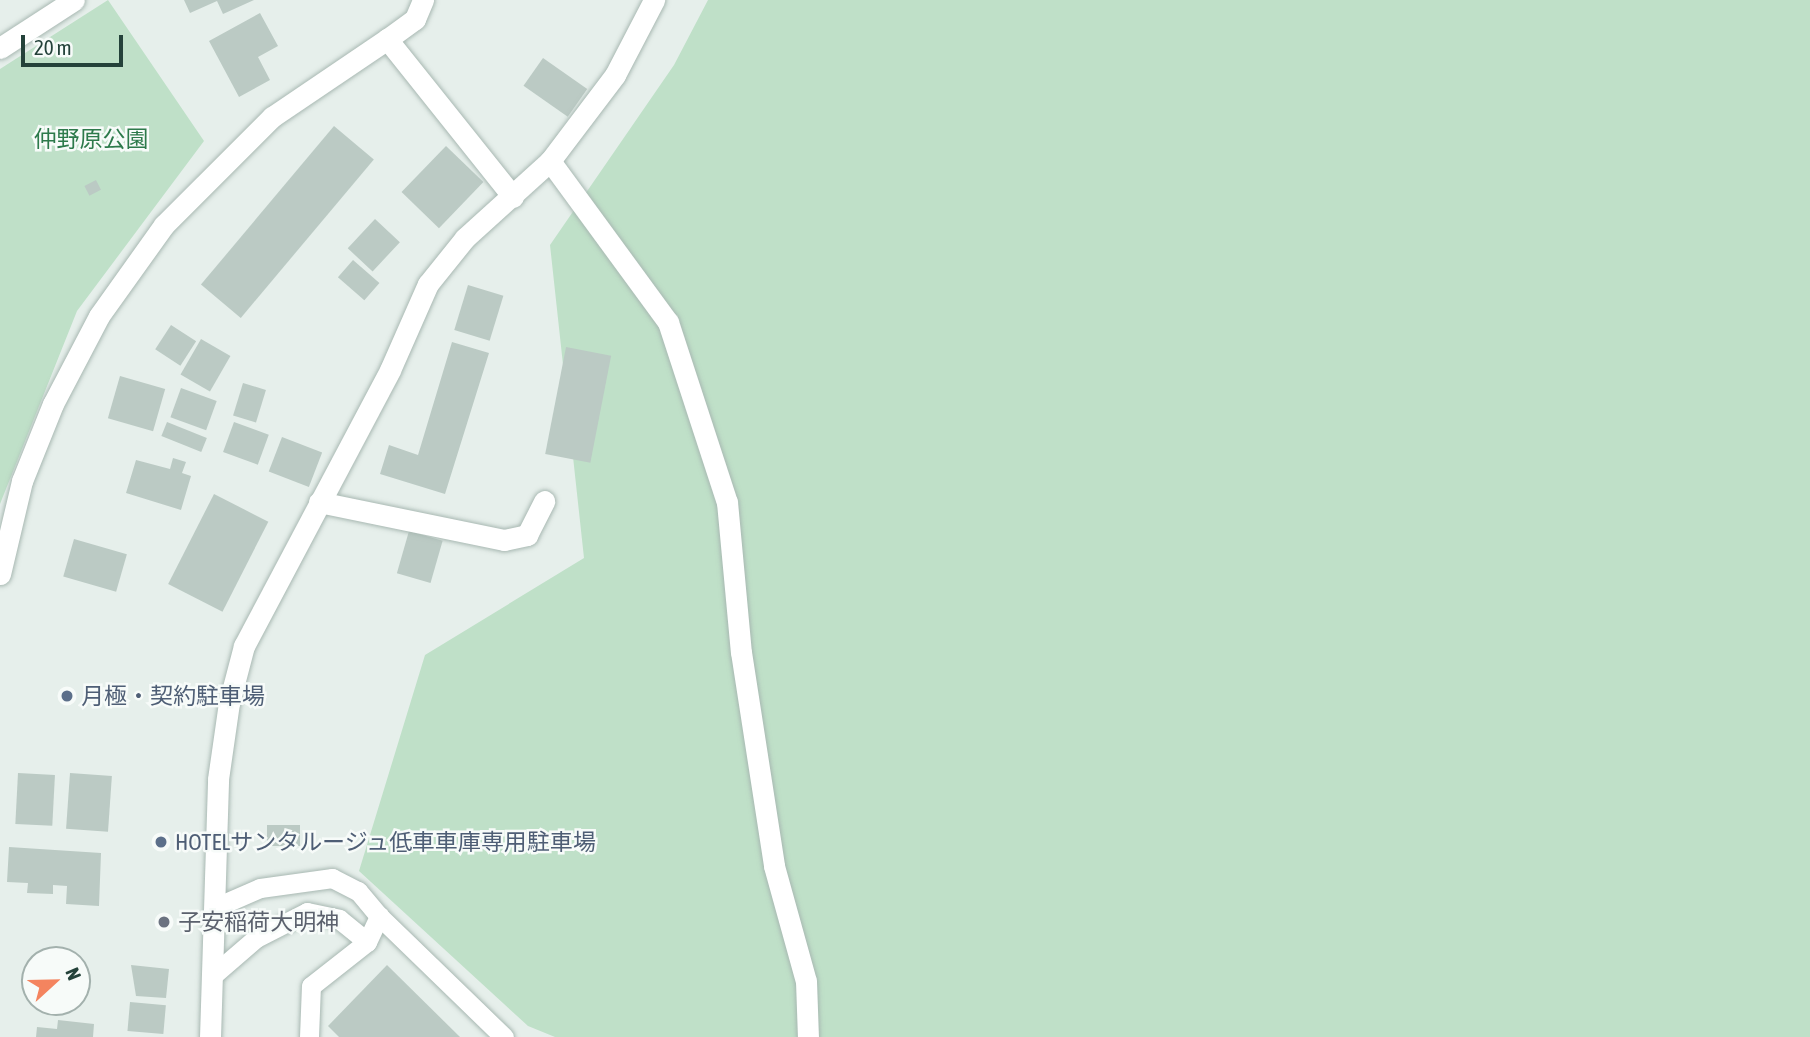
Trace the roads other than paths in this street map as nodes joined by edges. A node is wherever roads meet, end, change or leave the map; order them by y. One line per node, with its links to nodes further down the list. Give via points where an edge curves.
1 (74, 0): 5 (street)
2 (423, 0): 4 (street, via 415,19)
3 (654, 0): 6 (street, via 615,75)
4 (387, 38): 7 (street); 10 (street, via 272,117 164,225 99,316 53,404 22,481)
5 (0, 48)
6 (550, 162): 7 (street); 18 (street, via 668,322 727,502 741,652 774,866 806,981)
7 (513, 197): 9 (street, via 464,239 428,284 390,370)
8 (544, 501): 9 (street, via 527,535 504,540)
9 (319, 502): 11 (street, via 244,646 229,704 218,779)
10 (0, 574)
11 (214, 908): 12 (lane, via 260,888 332,878 358,891); 14 (street)
12 (379, 916): 13 (lane); 17 (lane)
13 (367, 942): 14 (lane, via 339,919 307,912 256,939); 16 (lane, via 310,986)
14 (212, 976): 15 (street)
15 (210, 1037)
16 (309, 1037)
17 (503, 1037)
18 (808, 1037)

